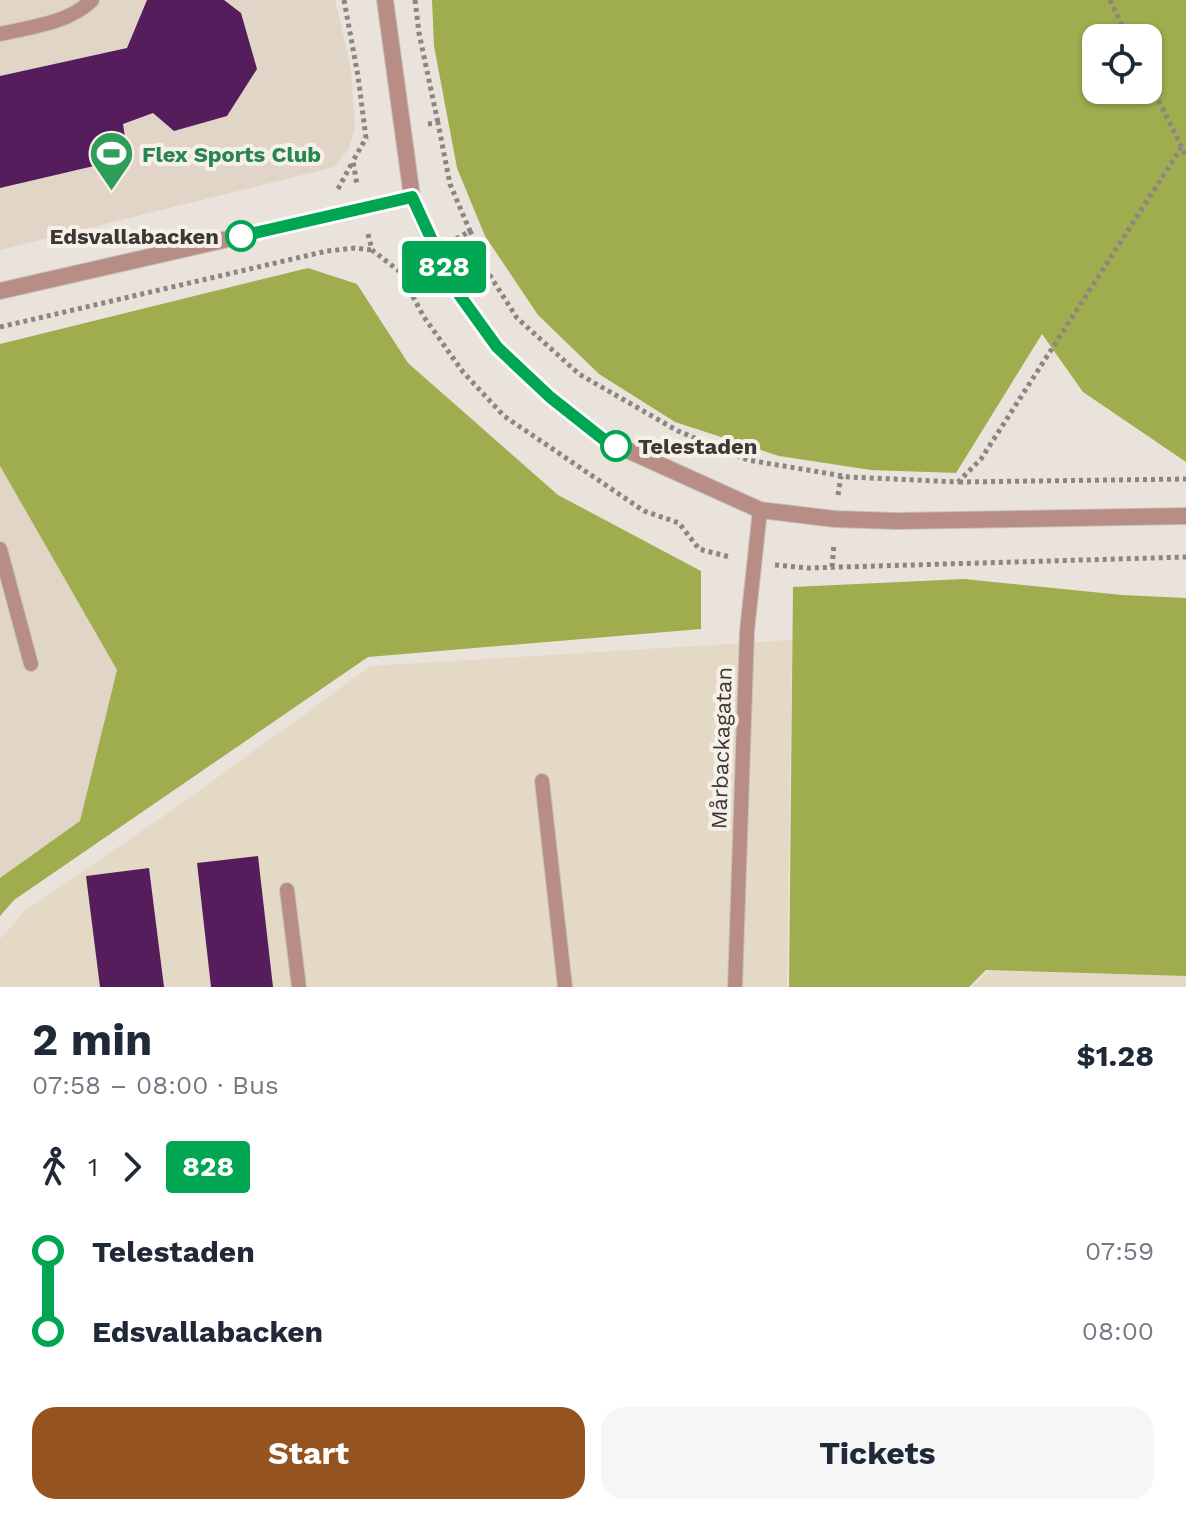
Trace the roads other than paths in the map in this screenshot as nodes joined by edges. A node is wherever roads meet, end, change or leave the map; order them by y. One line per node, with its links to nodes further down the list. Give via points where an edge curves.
1 (92, 0): 3 (lane, via 69,16)
2 (385, 0): 4 (street)
3 (0, 34)
4 (412, 197): 5 (street); 6 (street, via 453,286 497,347 550,397 603,439)
5 (0, 291)
6 (760, 510): 7 (street, via 896,521); 14 (lane, Mårbackagatan, via 747,631)
7 (1186, 516)
8 (0, 549): 9 (lane)
9 (31, 664)
10 (542, 781): 13 (lane)
11 (287, 890): 12 (lane)
12 (299, 987)
13 (565, 987)
14 (735, 987)

